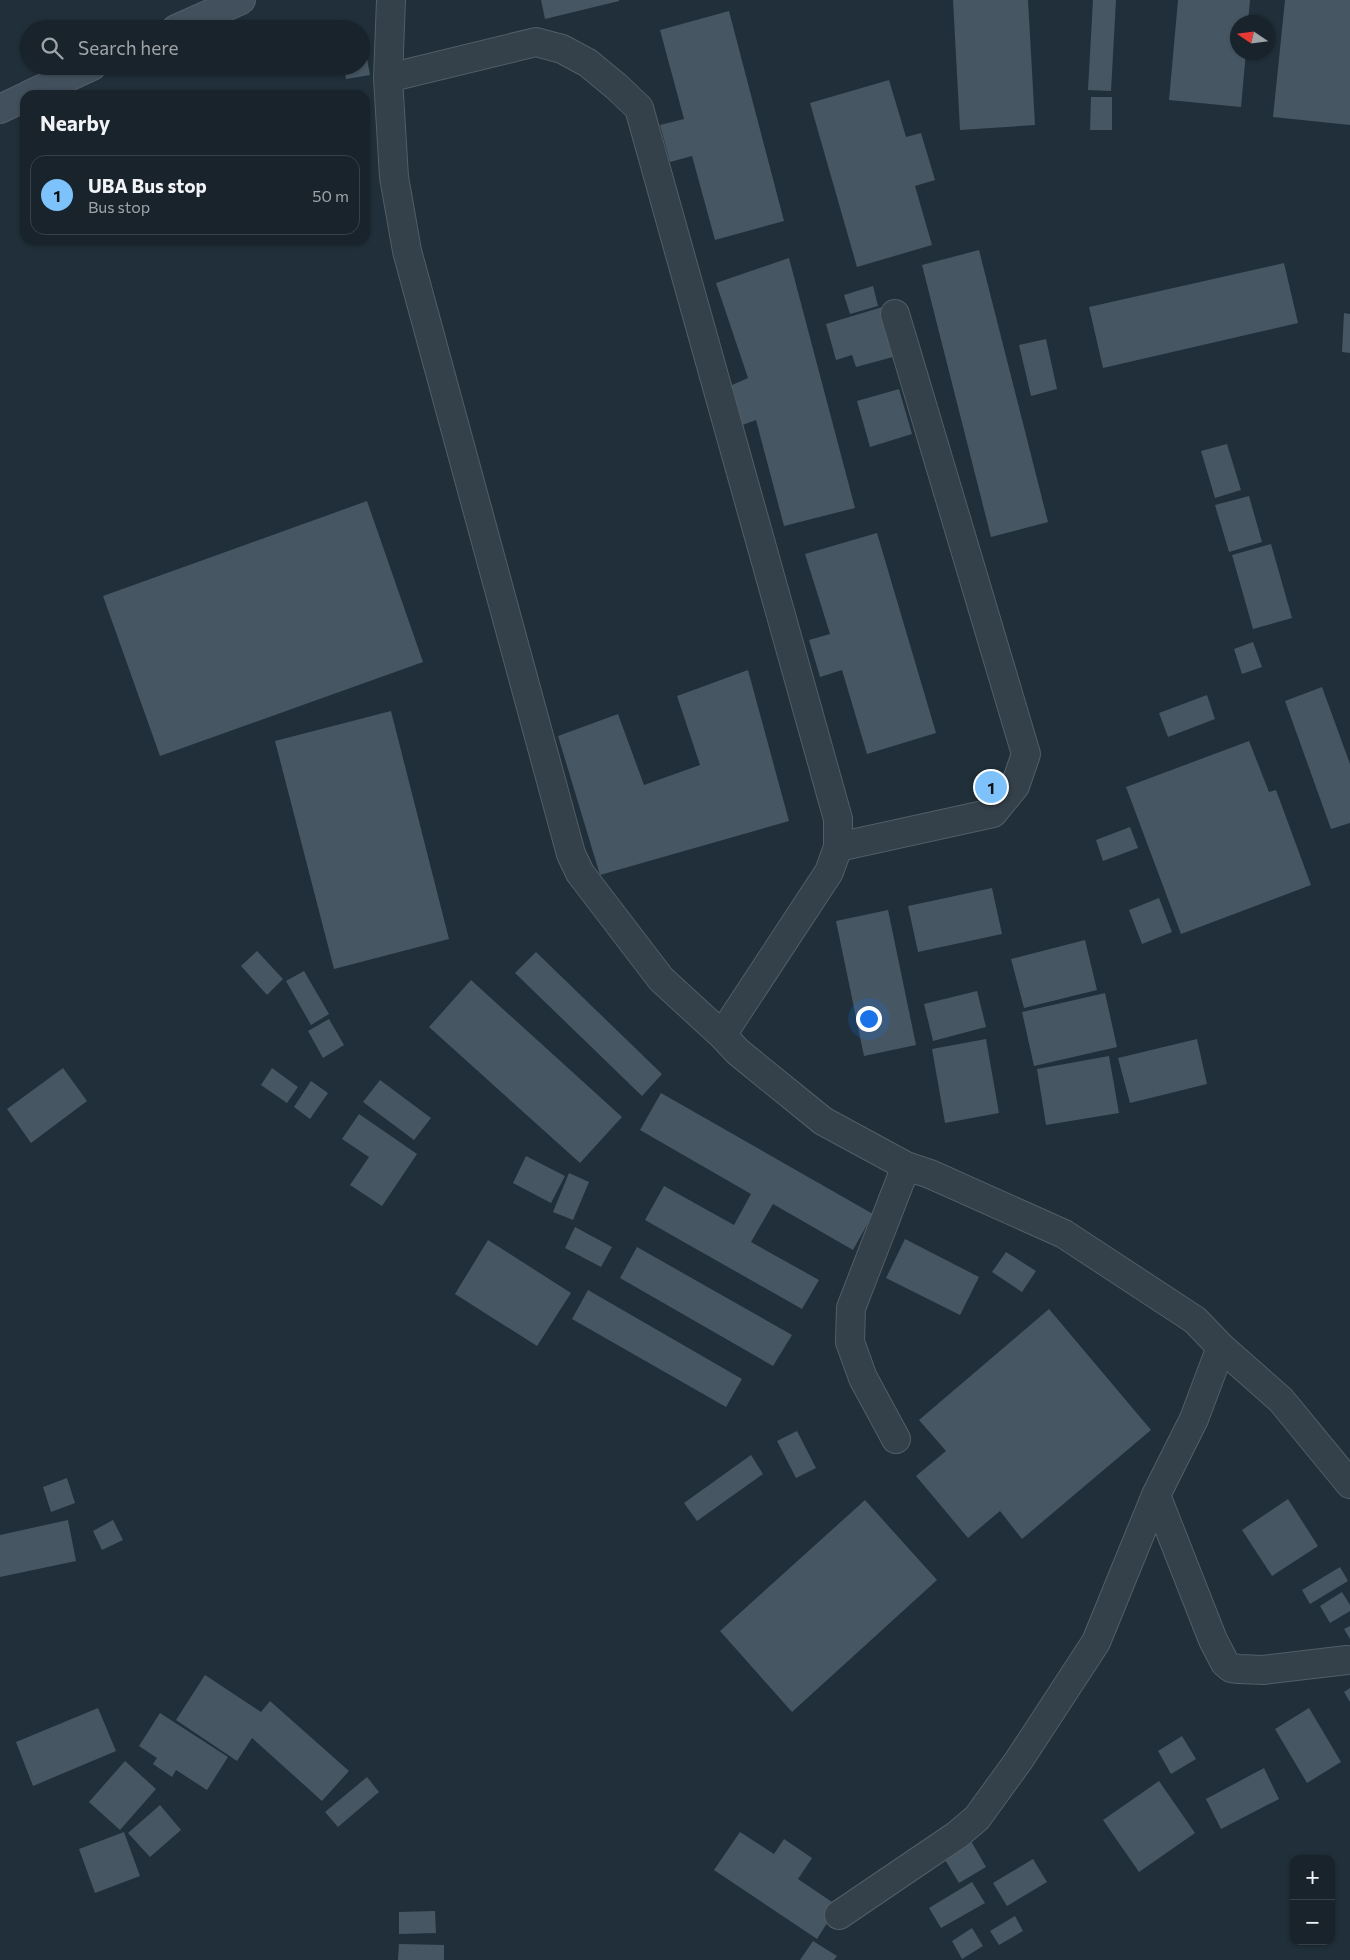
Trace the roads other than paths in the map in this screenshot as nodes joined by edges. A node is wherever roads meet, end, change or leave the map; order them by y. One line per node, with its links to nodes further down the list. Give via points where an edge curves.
1 (241, 0): 3 (main road)
2 (391, 0): 5 (street)
3 (196, 20)
4 (72, 75): 6 (main road)
5 (388, 78): 10 (street, via 536,42 562,48 588,63 639,108 838,819); 11 (street, via 394,178 408,251 572,854 580,873 661,979)
6 (40, 90)
7 (20, 99): 8 (main road)
8 (0, 109)
9 (895, 314): 10 (street, via 1026,754 1015,786 993,813)
10 (838, 847): 11 (street, via 829,872)
11 (722, 1035): 12 (street, via 738,1052 823,1121)
12 (906, 1166): 13 (street, via 1064,1234 1195,1320); 14 (street, via 851,1308 850,1342 863,1378)
13 (1221, 1347): 15 (street, via 1281,1400); 16 (street, via 1194,1419)
14 (896, 1439)
15 (1350, 1484)
16 (1156, 1495): 17 (street, via 1225,1664 1239,1670 1263,1670); 18 (street, via 1096,1642 977,1818)
17 (1347, 1660)
18 (838, 1915)

